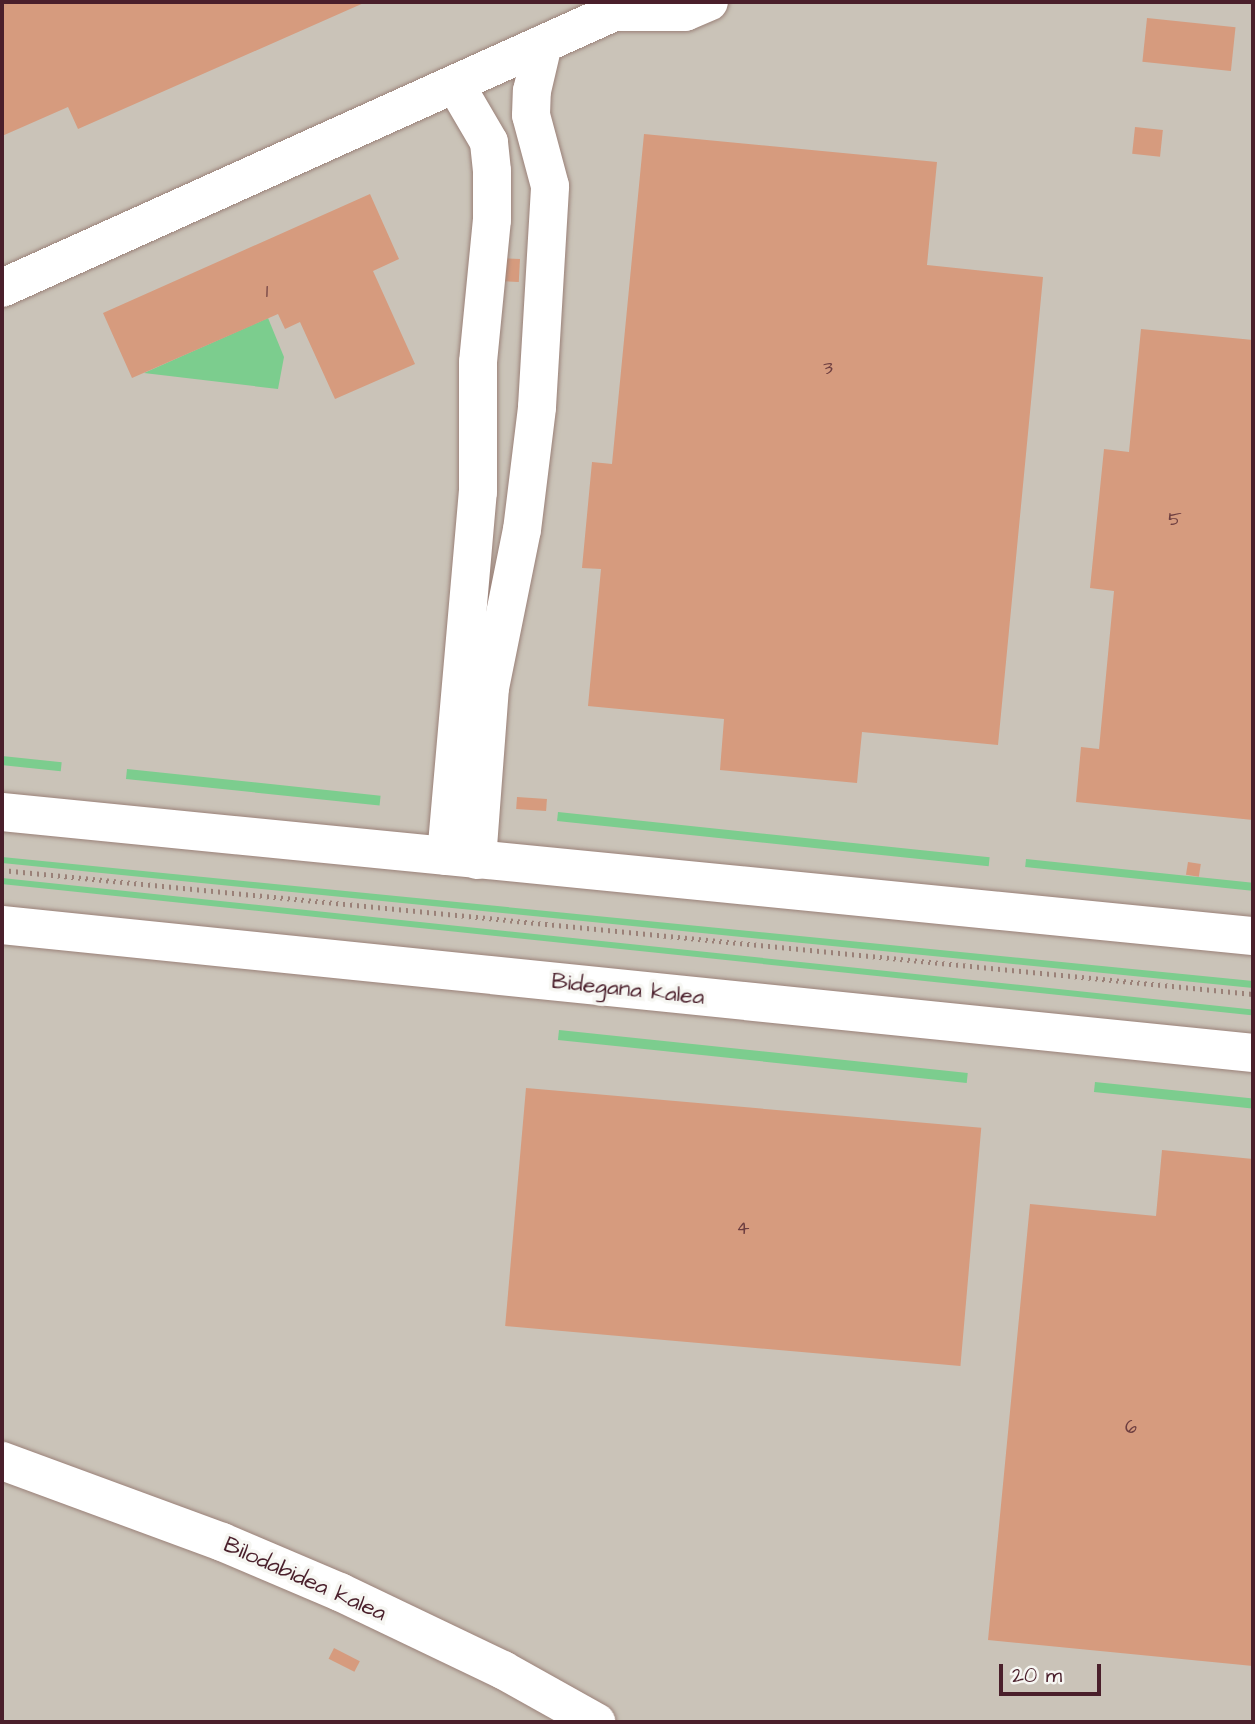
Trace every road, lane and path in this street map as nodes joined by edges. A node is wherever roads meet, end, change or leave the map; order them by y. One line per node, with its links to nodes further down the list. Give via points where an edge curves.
1 (709, 2): 2 (street, via 685,12 614,12)
2 (544, 44): 3 (street); 6 (street, via 531,115 550,186 537,407 522,530)
3 (455, 84): 4 (street); 6 (street, via 489,142 492,220 478,362 478,492)
4 (2, 288)
5 (2, 812): 6 (street)
6 (462, 858): 9 (street)
7 (2, 870): 10 (path)
8 (2, 925): 11 (street, Bidegana kalea)
9 (1253, 936)
10 (1253, 994)
11 (1253, 1053)
12 (2, 1461): 13 (street, Bilodabidea kalea, via 222,1542 340,1592 503,1670)
13 (596, 1722)

